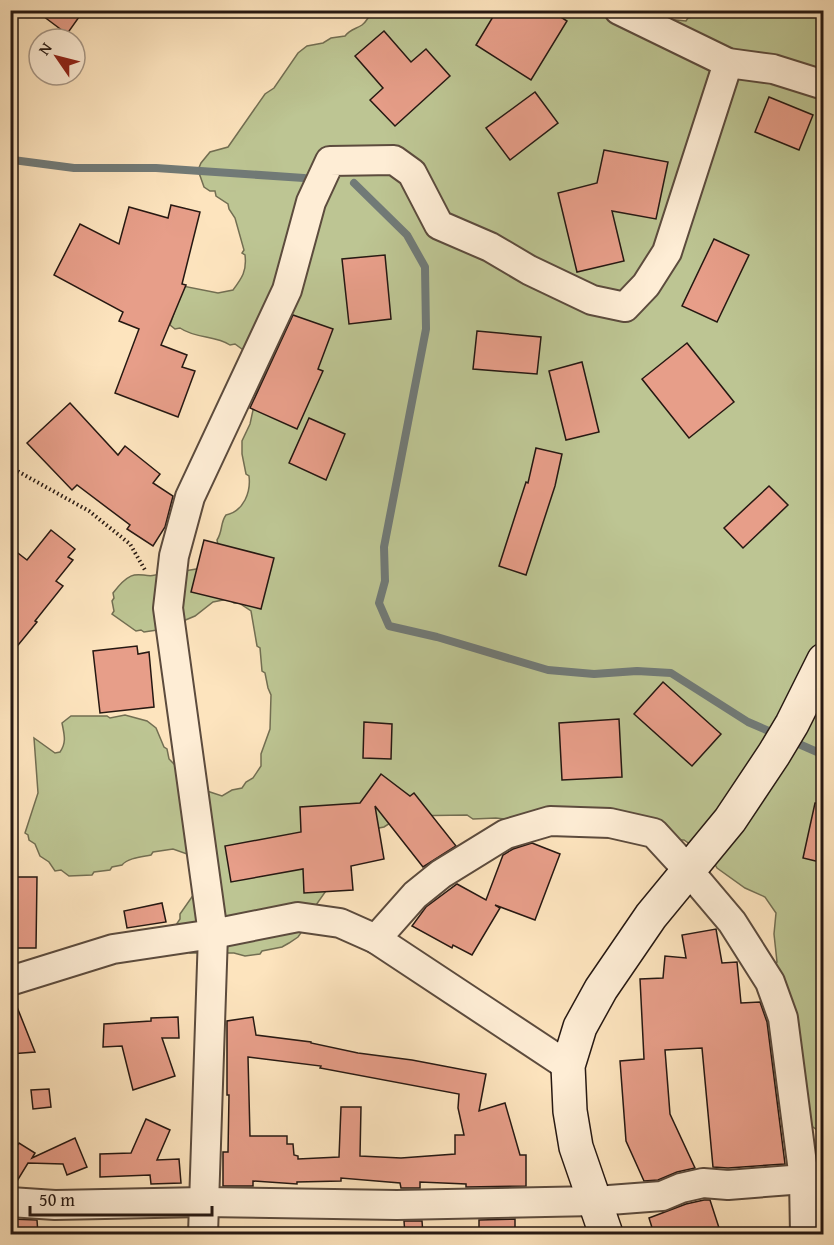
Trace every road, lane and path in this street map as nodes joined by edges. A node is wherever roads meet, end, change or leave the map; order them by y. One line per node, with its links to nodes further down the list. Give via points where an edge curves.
1 (619, 10): 2 (street)
2 (728, 63): 3 (street, via 773,69); 8 (street, via 668,252 625,307 592,300 439,225 412,173 394,160 330,161 311,202 287,290 190,497 174,556 168,608)
3 (824, 85)
4 (10, 467): 5 (path, via 89,511 130,544)
5 (146, 571)
6 (824, 660): 7 (street, via 774,754 730,820)
7 (688, 870): 9 (street, via 654,833 610,823 550,821 506,834 441,874 415,895); 11 (street, via 601,989 580,1027); 12 (street, via 732,922 770,981 783,1018)
8 (213, 934): 9 (street, via 298,916 340,923); 10 (street, via 113,949); 15 (street)
9 (376, 939): 11 (street)
10 (10, 981)
11 (568, 1066): 13 (street, via 576,1148)
12 (804, 1179): 13 (street, via 703,1183 662,1196); 18 (street)
13 (596, 1201): 15 (street, via 397,1205); 17 (street)
14 (10, 1202): 15 (street)
15 (204, 1202): 16 (street)
16 (203, 1234)
17 (606, 1234)
18 (805, 1234)

